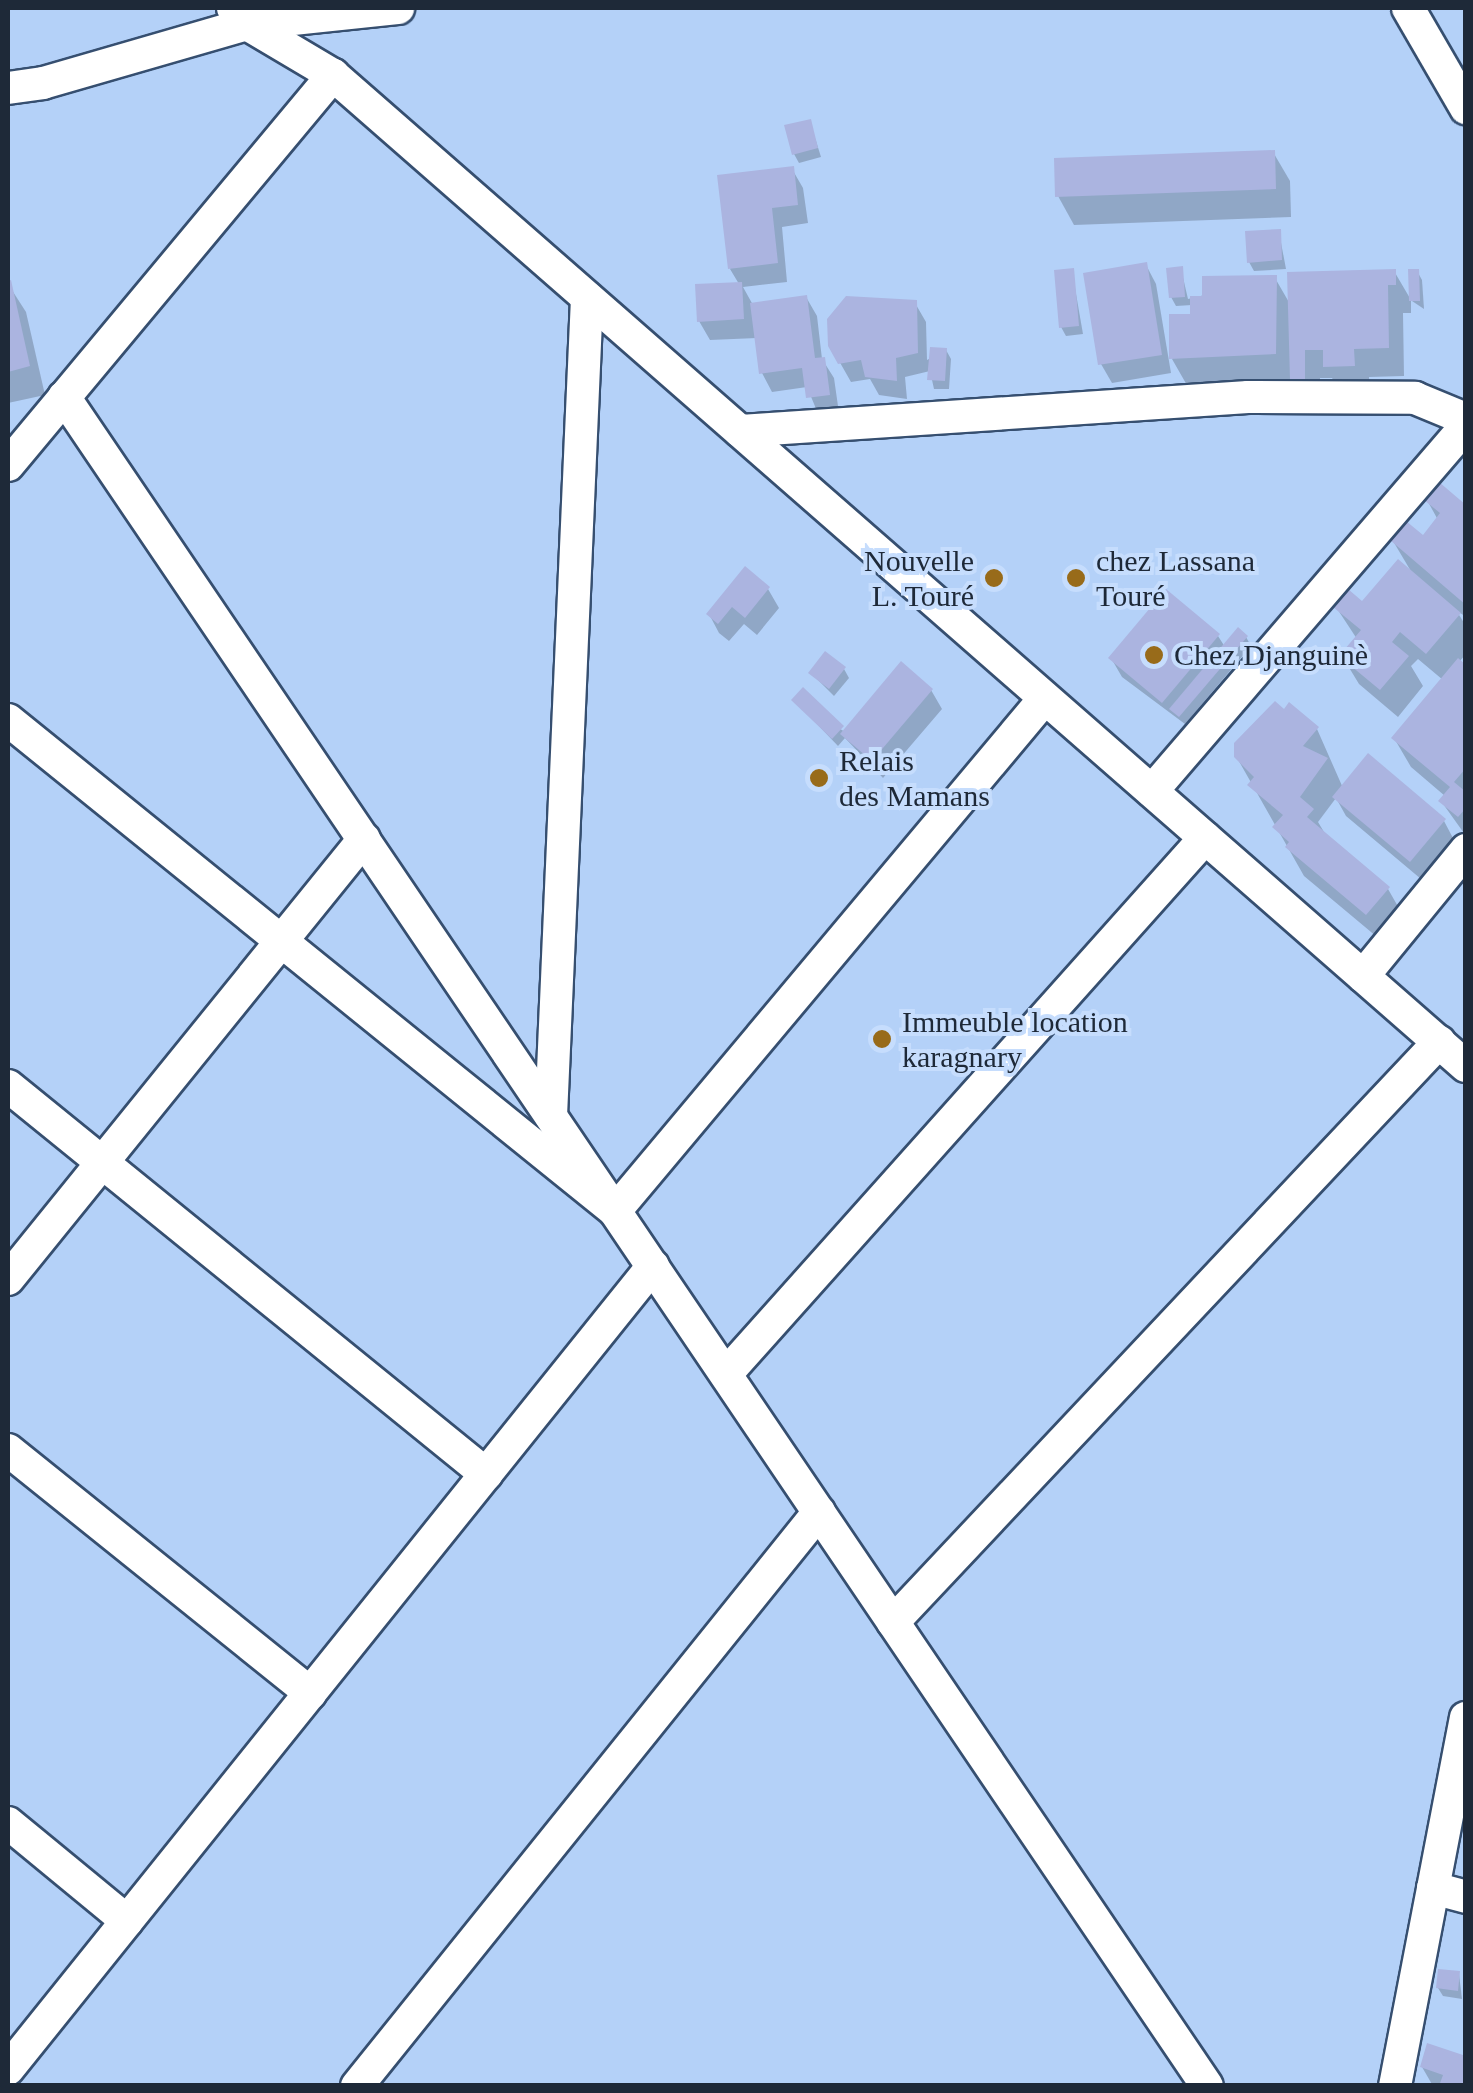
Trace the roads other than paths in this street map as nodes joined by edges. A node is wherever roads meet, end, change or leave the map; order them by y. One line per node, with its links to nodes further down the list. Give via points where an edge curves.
1 (398, 8): 3 (street)
2 (1408, 8): 6 (street)
3 (240, 16): 4 (street); 5 (street, via 43,84)
4 (333, 75): 7 (street); 8 (street)
5 (8, 88)
6 (1466, 108)
7 (587, 298): 10 (street); 23 (street)
8 (64, 397): 11 (street); 16 (street)
9 (1466, 422): 10 (street, via 1415,398 1248,397); 14 (street)
10 (740, 430): 12 (street)
11 (8, 466)
12 (1045, 698): 14 (street); 25 (street)
13 (8, 720): 18 (street)
14 (1152, 791): 15 (street)
15 (1205, 838): 19 (street); 28 (street)
16 (364, 839): 18 (street); 23 (street)
17 (1466, 850): 19 (street)
18 (282, 941): 24 (street); 25 (street)
19 (1362, 976): 20 (street)
20 (1439, 1042): 21 (street); 32 (street)
21 (1466, 1066)
22 (8, 1086): 24 (street)
23 (551, 1116): 25 (street)
24 (102, 1162): 27 (street); 30 (street)
25 (615, 1211): 26 (street)
26 (653, 1266): 28 (street); 30 (street)
27 (8, 1279)
28 (726, 1374): 31 (street)
29 (8, 1450): 33 (street)
30 (486, 1474): 33 (street)
31 (820, 1512): 32 (street); 40 (street)
32 (893, 1622): 41 (street)
33 (310, 1693): 38 (street)
34 (1466, 1718): 36 (street)
35 (8, 1822): 38 (street)
36 (1433, 1888): 37 (street); 42 (street)
37 (1466, 1896)
38 (127, 1921): 39 (street)
39 (8, 2070)
40 (357, 2086)
41 (1207, 2086)
42 (1395, 2086)

